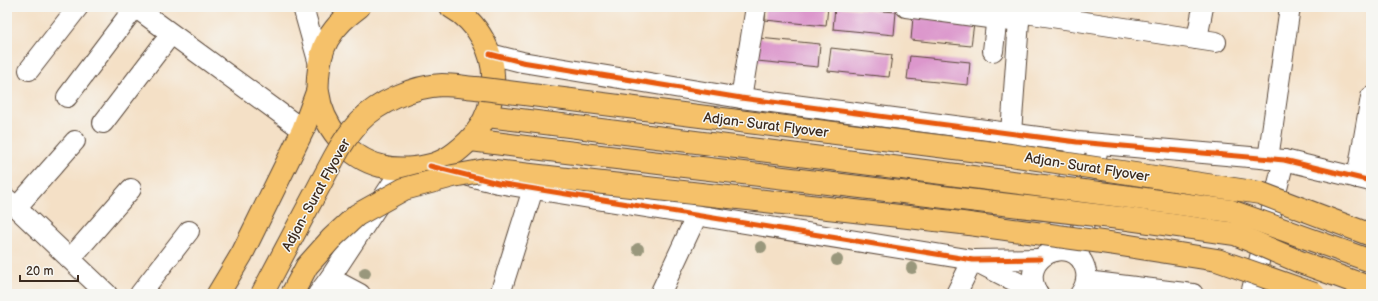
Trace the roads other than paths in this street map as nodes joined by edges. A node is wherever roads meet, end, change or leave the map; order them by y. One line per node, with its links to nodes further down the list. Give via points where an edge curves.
1 (78, 7): 18 (street)
2 (135, 7): 14 (street); 20 (street)
3 (303, 7): 17 (street)
4 (359, 7): 17 (main road, via 342,20 328,40)
5 (452, 7): 13 (main road)
6 (480, 7): 13 (main road)
7 (756, 7): 22 (street)
8 (906, 7): 11 (street)
9 (1203, 7): 12 (street, via 1207,41)
10 (1290, 7): 31 (street)
11 (997, 13): 12 (street); 15 (street)
12 (1019, 14): 26 (street)
13 (478, 31): 16 (main road)
14 (171, 34): 24 (street); 25 (street)
15 (992, 51)
16 (490, 54): 22 (street, via 522,62); 23 (main road, via 494,75 493,96)
17 (319, 64): 19 (main road)
18 (29, 70)
19 (317, 92): 25 (main road); 33 (main road, via 324,116 338,138 357,155 380,166)
20 (67, 97)
21 (1371, 97): 34 (street)
22 (741, 98): 26 (street)
23 (487, 116): 27 (main road); 45 (main road, bridge, via 1231,211)
24 (103, 124)
25 (303, 130): 51 (main road, via 242,254)
26 (1011, 133): 29 (street)
27 (471, 140): 32 (main road, via 452,156); 48 (main road, bridge, via 1128,218 1234,234)
28 (75, 141): 37 (street)
29 (1077, 142): 30 (street); 41 (street)
30 (1098, 144): 31 (street); 42 (street)
31 (1276, 160): 34 (street); 60 (street)
32 (430, 166): 33 (main road); 35 (street, via 498,183)
33 (402, 169): 46 (street)
34 (1364, 180)
35 (533, 188): 38 (street); 55 (street)
36 (131, 189): 43 (street)
37 (11, 203): 43 (street)
38 (697, 215): 44 (street); 56 (street)
39 (189, 232): 50 (street)
40 (1371, 235): 52 (main road, Adjan- Surat Flyover, bridge, via 1260,193 1010,155 442,85 416,89 382,104 359,121 334,158)
41 (1048, 255): 42 (street, via 1066,251); 44 (street); 58 (street, via 1035,266 1033,276)
42 (1078, 257): 47 (street, via 1086,273)
43 (70, 259): 49 (street)
44 (973, 260): 57 (street); 58 (street)
45 (1371, 261)
46 (324, 288): 54 (street)
47 (1083, 288): 59 (street)
48 (1371, 288)
49 (107, 294)
50 (140, 294)
51 (218, 294)
52 (262, 294)
53 (292, 294): 61 (main road, Adjan- Surat Flyover, bridge, via 307,266 357,215 404,189 486,170 962,223 1116,244 1217,260)
54 (360, 294)
55 (500, 294)
56 (660, 294)
57 (956, 294)
58 (1038, 294)
59 (1193, 294)
60 (1252, 294)
61 (1314, 294)

